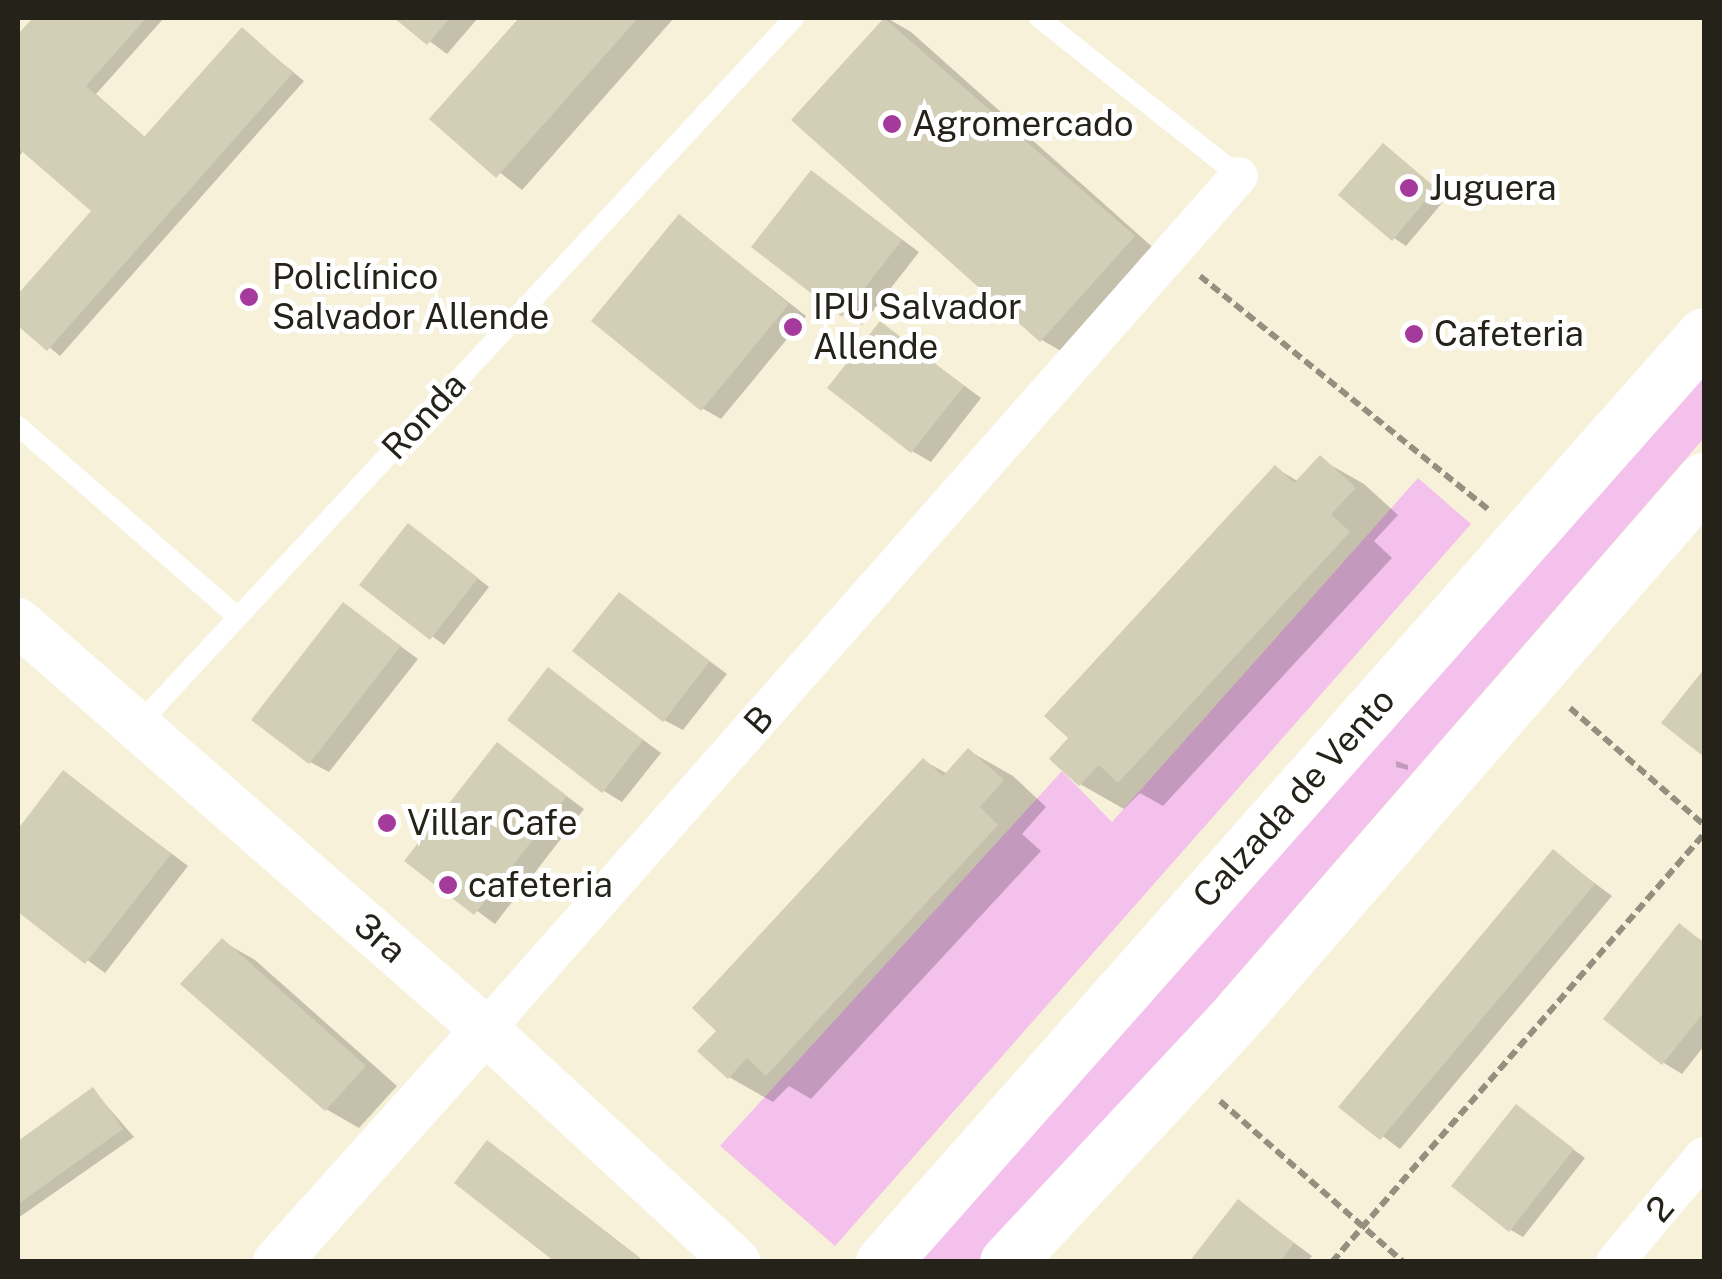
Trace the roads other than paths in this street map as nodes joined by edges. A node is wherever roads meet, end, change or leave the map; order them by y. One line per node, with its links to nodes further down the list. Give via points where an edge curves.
1 (794, 18): 7 (lane, Ronda)
2 (1038, 18): 3 (lane)
3 (1239, 176): 10 (street, B)
4 (1704, 335): 14 (main road, Calzada de Vento)
5 (18, 426): 7 (lane)
6 (1704, 480): 15 (main road, via 1187,1070)
7 (238, 616): 9 (lane, Ronda)
8 (18, 622): 9 (street, 3ra)
9 (137, 726): 10 (street, 3ra)
10 (485, 1030): 12 (street, B); 13 (street, 3ra)
11 (1704, 1156): 16 (street, 2)
12 (277, 1262)
13 (736, 1262)
14 (883, 1262)
15 (1008, 1262)
16 (1614, 1262)

